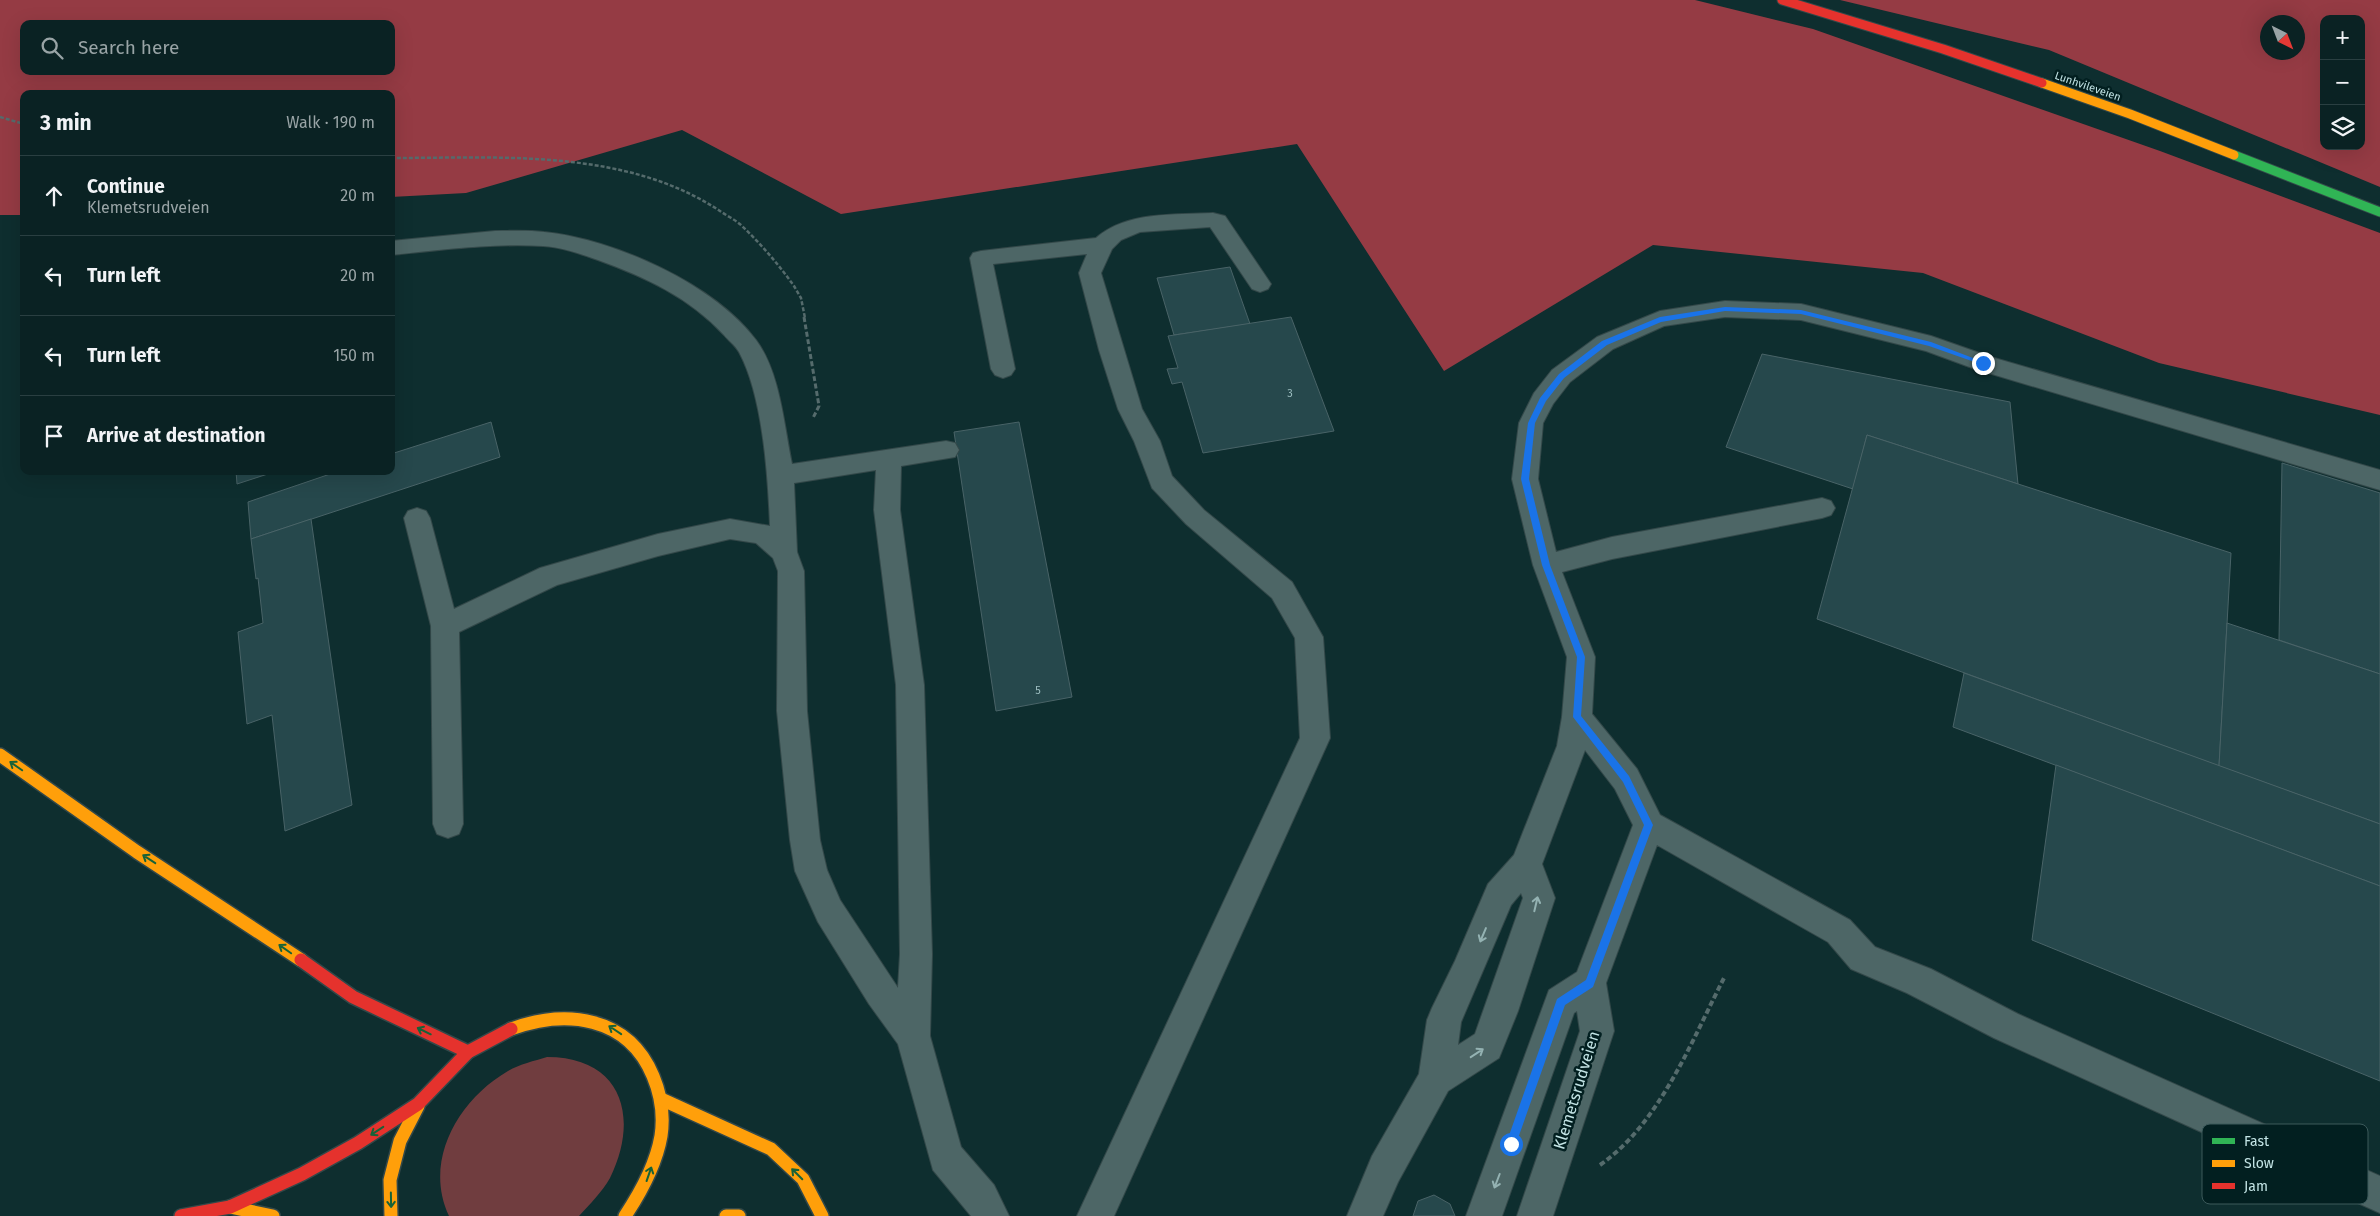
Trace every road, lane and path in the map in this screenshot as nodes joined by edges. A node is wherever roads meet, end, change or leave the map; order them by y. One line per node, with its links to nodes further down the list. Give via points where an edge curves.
1 (1782, 0): 4 (main road, Lunhvileveien, via 1943,49 2130,114)
2 (0, 117): 3 (path)
3 (20, 123)
4 (2380, 212)
5 (1102, 245): 7 (lane, via 1113,235 1136,225 1213,220 1217,221); 8 (lane, via 981,258); 43 (lane, via 1090,273 1130,409 1147,441 1161,481 1195,517 1282,590 1309,637 1315,738)
6 (395, 248): 11 (lane, via 495,238 545,239 589,249 638,266 684,289 715,311 748,346 764,382)
7 (1260, 284)
8 (1002, 369)
9 (946, 450): 10 (lane)
10 (889, 459): 11 (lane); 25 (lane, via 887,510 910,685 916,954)
11 (781, 475): 15 (lane)
12 (2380, 480): 16 (lane, via 1992,366 1931,344 1801,312 1725,309 1660,319 1605,343 1561,376 1543,400 1531,423 1525,479)
13 (1822, 508): 16 (lane, via 1612,548)
14 (417, 518): 17 (lane)
15 (784, 552): 17 (lane, via 763,534 730,529 658,545 550,576); 25 (lane, via 791,571 792,711 804,840 811,871 829,911)
16 (1546, 565): 18 (lane, via 1581,657)
17 (445, 626): 20 (lane)
18 (1577, 717): 21 (lane, via 1626,779); 22 (lane, via 1572,746)
19 (0, 755): 26 (main road, one-way to 19, via 353,996 137,852)
20 (448, 824)
21 (1649, 825): 24 (lane); 30 (lane, via 1839,931 1863,958 1919,981 2006,1026)
22 (1526, 864): 27 (lane, one-way to 27, via 1500,895 1444,1020); 27 (lane, one-way to 22, via 1487,1046 1539,898)
23 (1724, 978): 31 (path, via 1675,1073 1642,1126 1620,1151)
24 (1589, 983): 45 (lane, one-way to 45, via 1561,1002); 46 (lane, Klemetsrudveien, via 1598,1031)
25 (913, 1036): 42 (lane, via 946,1157 981,1198)
26 (468, 1052): 28 (main road, one-way to 26, via 651,1067 632,1042 606,1025 574,1018 540,1020 503,1031); 29 (main road)
27 (1436, 1079): 44 (lane, via 1385,1169)
28 (661, 1099): 38 (main road, one-way to 28, via 644,1188 660,1143); 41 (main road, one-way to 28, via 803,1179 770,1149)
29 (418, 1104): 34 (main road, one-way to 34, via 302,1174); 37 (main road, one-way to 37, via 400,1141 390,1180)
30 (2223, 1124)
31 (1596, 1168)
32 (2368, 1190): 33 (lane)
33 (2380, 1195)
34 (230, 1207): 35 (main road); 36 (main road)
35 (181, 1216)
36 (273, 1216)
37 (391, 1216)
38 (625, 1216)
39 (726, 1216): 40 (main road)
40 (739, 1216)
41 (822, 1216)
42 (991, 1216)
43 (1095, 1216)
44 (1365, 1216)
45 (1484, 1216)
46 (1535, 1216)

